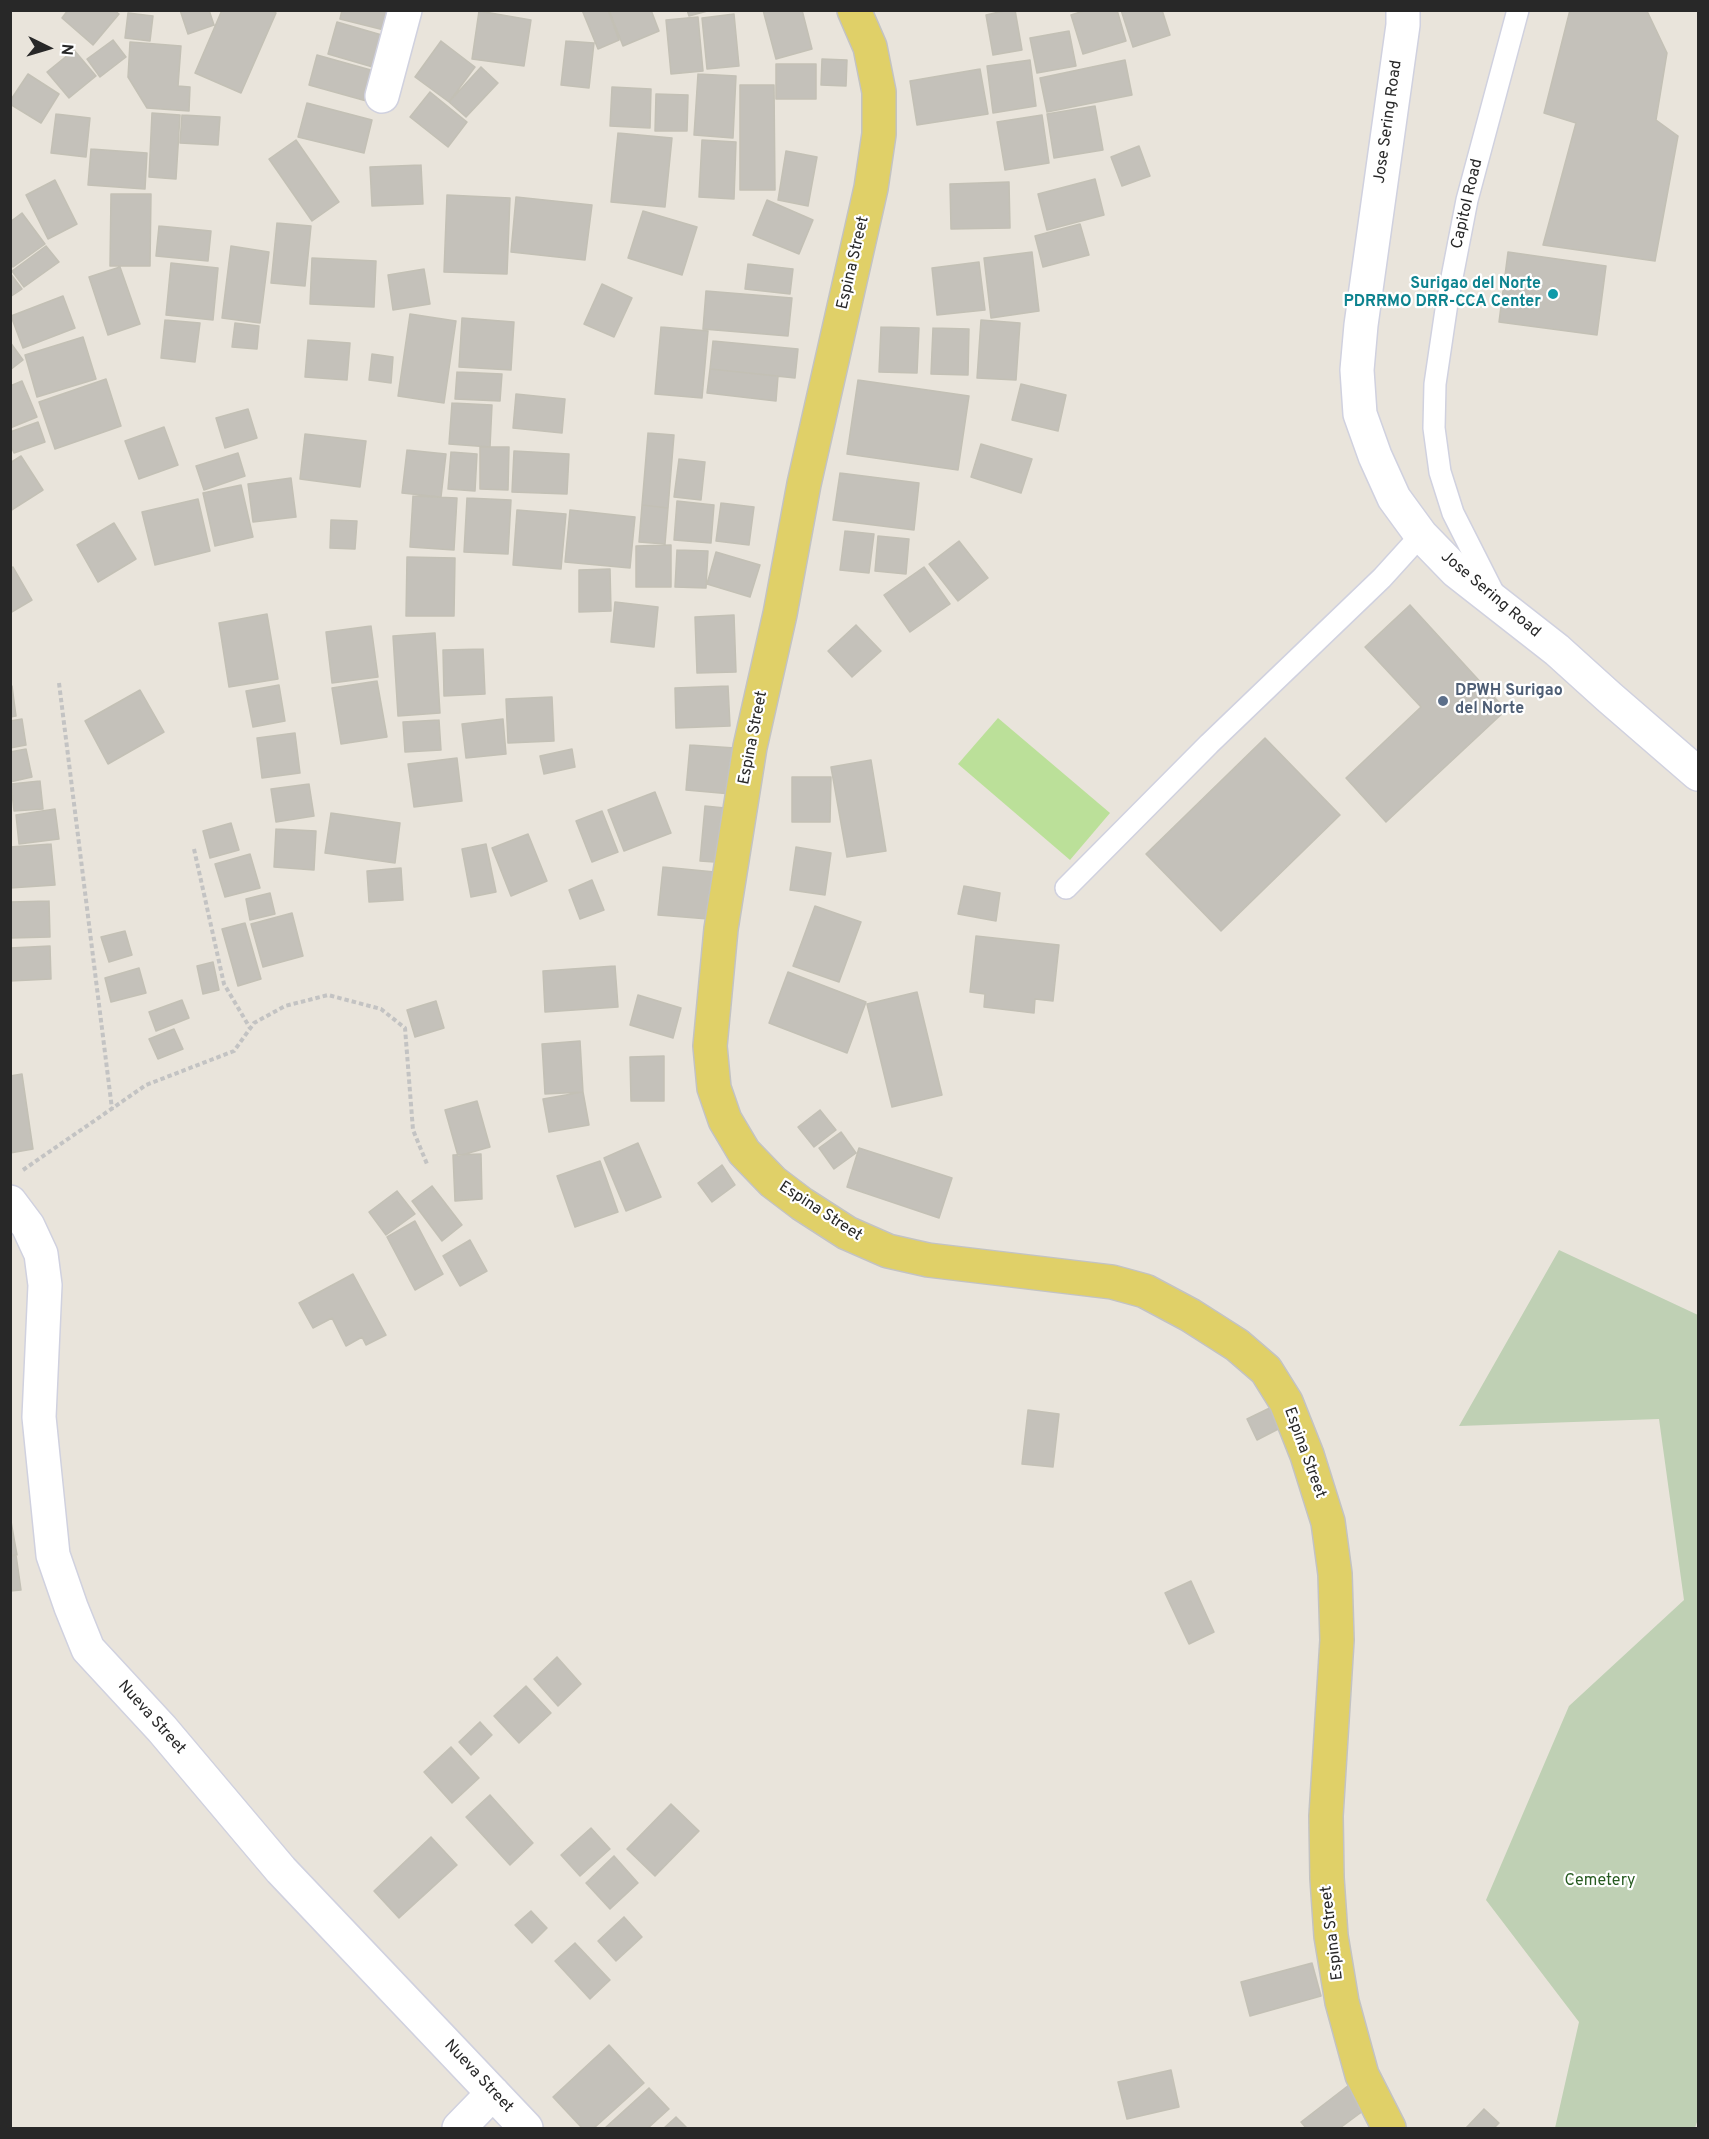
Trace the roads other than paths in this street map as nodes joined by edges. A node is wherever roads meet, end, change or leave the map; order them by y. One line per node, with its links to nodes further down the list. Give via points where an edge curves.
1 (405, 10): 5 (street)
2 (854, 10): 14 (main road, Espina Street, via 870,47 879,92 879,134 871,188 750,747 721,929 710,1046 714,1088 725,1120 744,1152 780,1187 847,1233 888,1251 928,1260 1112,1282 1145,1291 1237,1345 1266,1370 1286,1402 1328,1522 1335,1574 1337,1640 1326,1816 1330,1936 1342,2002 1362,2075)
3 (1403, 10): 6 (street, Jose Sering Road, via 1357,370 1360,414 1375,456 1395,498)
4 (1518, 10): 7 (lane, Capitol Road, via 1467,200 1435,384 1434,428 1440,472 1453,513)
5 (382, 96)
6 (1421, 535): 7 (street, Jose Sering Road, via 1456,571); 9 (lane)
7 (1499, 604): 8 (street, Jose Sering Road)
8 (1698, 774)
9 (1066, 888)
10 (15, 1188): 11 (street, Nueva Street, via 41,1254 45,1285 39,1417 53,1555 88,1649 162,1729 281,1870)
11 (493, 2093): 12 (street); 13 (street, Nueva Street)
12 (459, 2128)
13 (526, 2128)
14 (1389, 2128)

